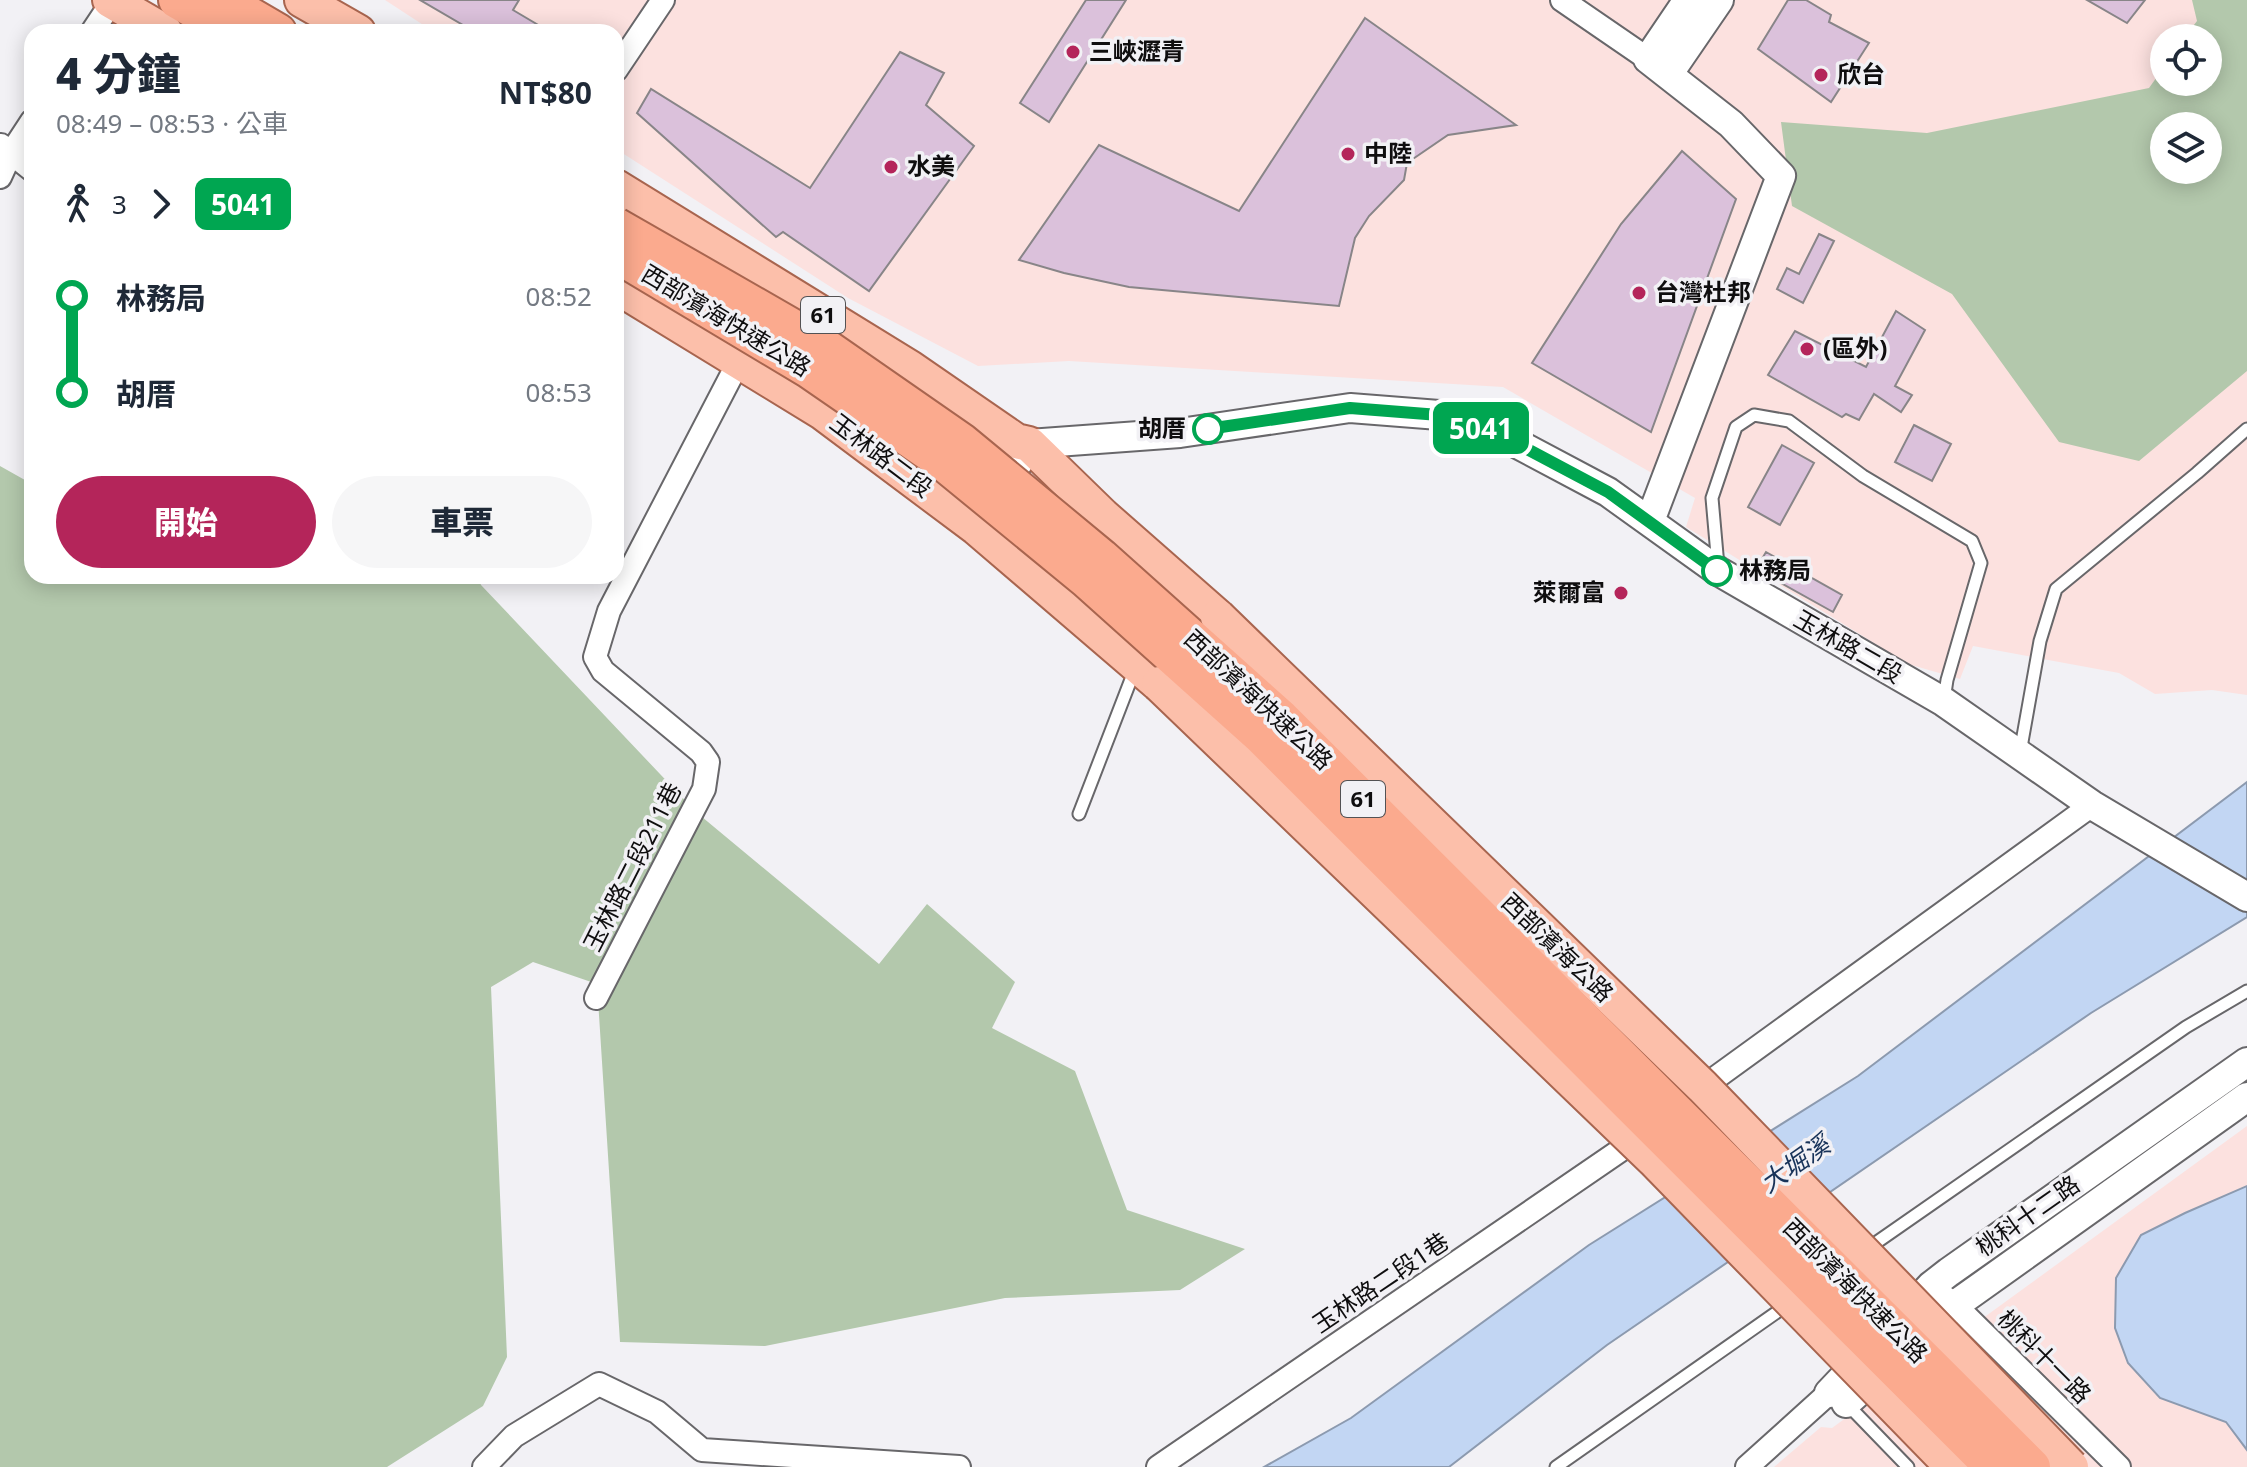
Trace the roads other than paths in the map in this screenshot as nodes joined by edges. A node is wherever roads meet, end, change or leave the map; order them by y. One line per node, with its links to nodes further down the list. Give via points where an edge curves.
1 (177, 0): 11 (highway)
2 (223, 0): 12 (highway)
3 (302, 0): 13 (main road)
4 (663, 0): 14 (street)
5 (1562, 0): 15 (street)
6 (1688, 0): 15 (street)
7 (1719, 0): 15 (street)
8 (111, 1): 9 (street); 10 (main road)
9 (97, 24)
10 (151, 24)
11 (218, 24)
12 (264, 24)
13 (344, 24)
14 (624, 58)
15 (1659, 66): 27 (street, via 1731,124 1781,176)
16 (24, 130): 17 (street)
17 (6, 149): 18 (street); 19 (street)
18 (24, 164)
19 (0, 177)
20 (624, 192): 26 (main road, 61, via 910,368 1016,441)
21 (624, 231): 58 (highway, 西部濱海快速公路 / 61, bridge, via 831,351 962,442 1101,557 1281,718)
22 (624, 259): 57 (highway, 西部濱海快速公路 / 61, bridge, via 808,369 943,462 1087,580 1260,735)
23 (624, 291): 24 (main road, 玉林路二段 / 61)
24 (739, 361): 29 (main road, 玉林路二段 / 61, via 822,412); 31 (street, 玉林路二段211巷)
25 (2247, 429): 37 (lane, via 2056,589 2040,641)
26 (1029, 444): 27 (street, 玉林路二段, via 1180,433 1350,408 1439,415 1495,432 1608,492); 29 (street, via 1012,499); 44 (main road, 西部濱海公路 / 61, bridge, via 1218,617)
27 (1650, 521): 30 (street, 玉林路二段)
28 (1040, 525): 33 (lane)
29 (977, 528): 35 (main road, 61)
30 (1718, 571): 36 (street, 玉林路二段); 36 (lane, via 1712,498 1736,427 1754,415 1789,421 1863,476 1972,541 1981,563)
31 (624, 582)
32 (623, 584): 42 (street, 玉林路二段211巷, via 595,657 603,671 708,762 704,789)
33 (1129, 600)
34 (1141, 610): 35 (lane)
35 (1136, 664): 39 (lane); 46 (main road, 61, bridge)
36 (1944, 702): 37 (street, 玉林路二段)
37 (2020, 754): 38 (street, 玉林路二段)
38 (2100, 810): 40 (street, 玉林路二段); 44 (street)
39 (1079, 814)
40 (2247, 897)
41 (2247, 991): 53 (lane, via 2186,1027)
42 (596, 998)
43 (2247, 1062): 47 (street, 桃科十二路)
44 (1703, 1087): 59 (main road, 西部濱海公路 / 61, bridge)
45 (2247, 1097): 48 (street, 桃科十二路)
46 (1634, 1141): 52 (street, 玉林路二段1巷); 56 (main road, 61, bridge)
47 (1931, 1286): 48 (street, 桃科十一路); 49 (street, 桃科十二路)
48 (1955, 1305): 49 (street, 桃科十二路); 60 (street, 桃科十一路)
49 (1838, 1398): 54 (street); 55 (lane)
50 (484, 1467): 51 (street, via 514,1436 599,1384 657,1412 702,1450)
51 (959, 1467)
52 (1158, 1467)
53 (1556, 1467)
54 (1747, 1467)
55 (1908, 1467)
56 (1953, 1467)
57 (1993, 1467)
58 (2032, 1467)
59 (2071, 1467)
60 (2119, 1467)

